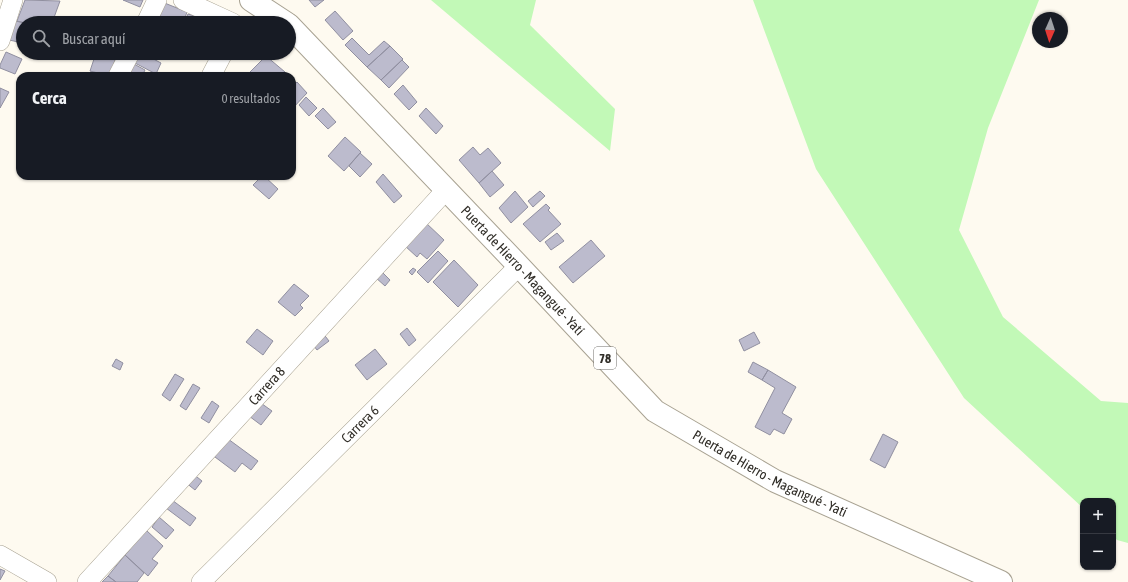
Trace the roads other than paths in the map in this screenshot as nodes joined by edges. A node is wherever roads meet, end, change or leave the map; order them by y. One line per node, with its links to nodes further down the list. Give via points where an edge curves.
1 (13, 0): 9 (street)
2 (157, 0): 5 (street)
3 (182, 0): 6 (street)
4 (251, 0): 7 (highway)
5 (149, 16)
6 (217, 16)
7 (275, 16)
8 (296, 32): 14 (highway, Puerta de Hierro - Magangué - Yatí / 78)
9 (0, 41)
10 (126, 60): 12 (street)
11 (219, 60): 13 (street)
12 (120, 72)
13 (213, 72)
14 (446, 190): 15 (highway, Puerta de Hierro - Magangué - Yatí / 78); 18 (street, Carrera 8)
15 (519, 266): 19 (street, Carrera 6); 20 (highway, Puerta de Hierro - Magangué - Yatí / 78, via 655,411 775,481)
16 (0, 555): 17 (street)
17 (47, 582)
18 (87, 582)
19 (201, 582)
20 (1001, 582)

